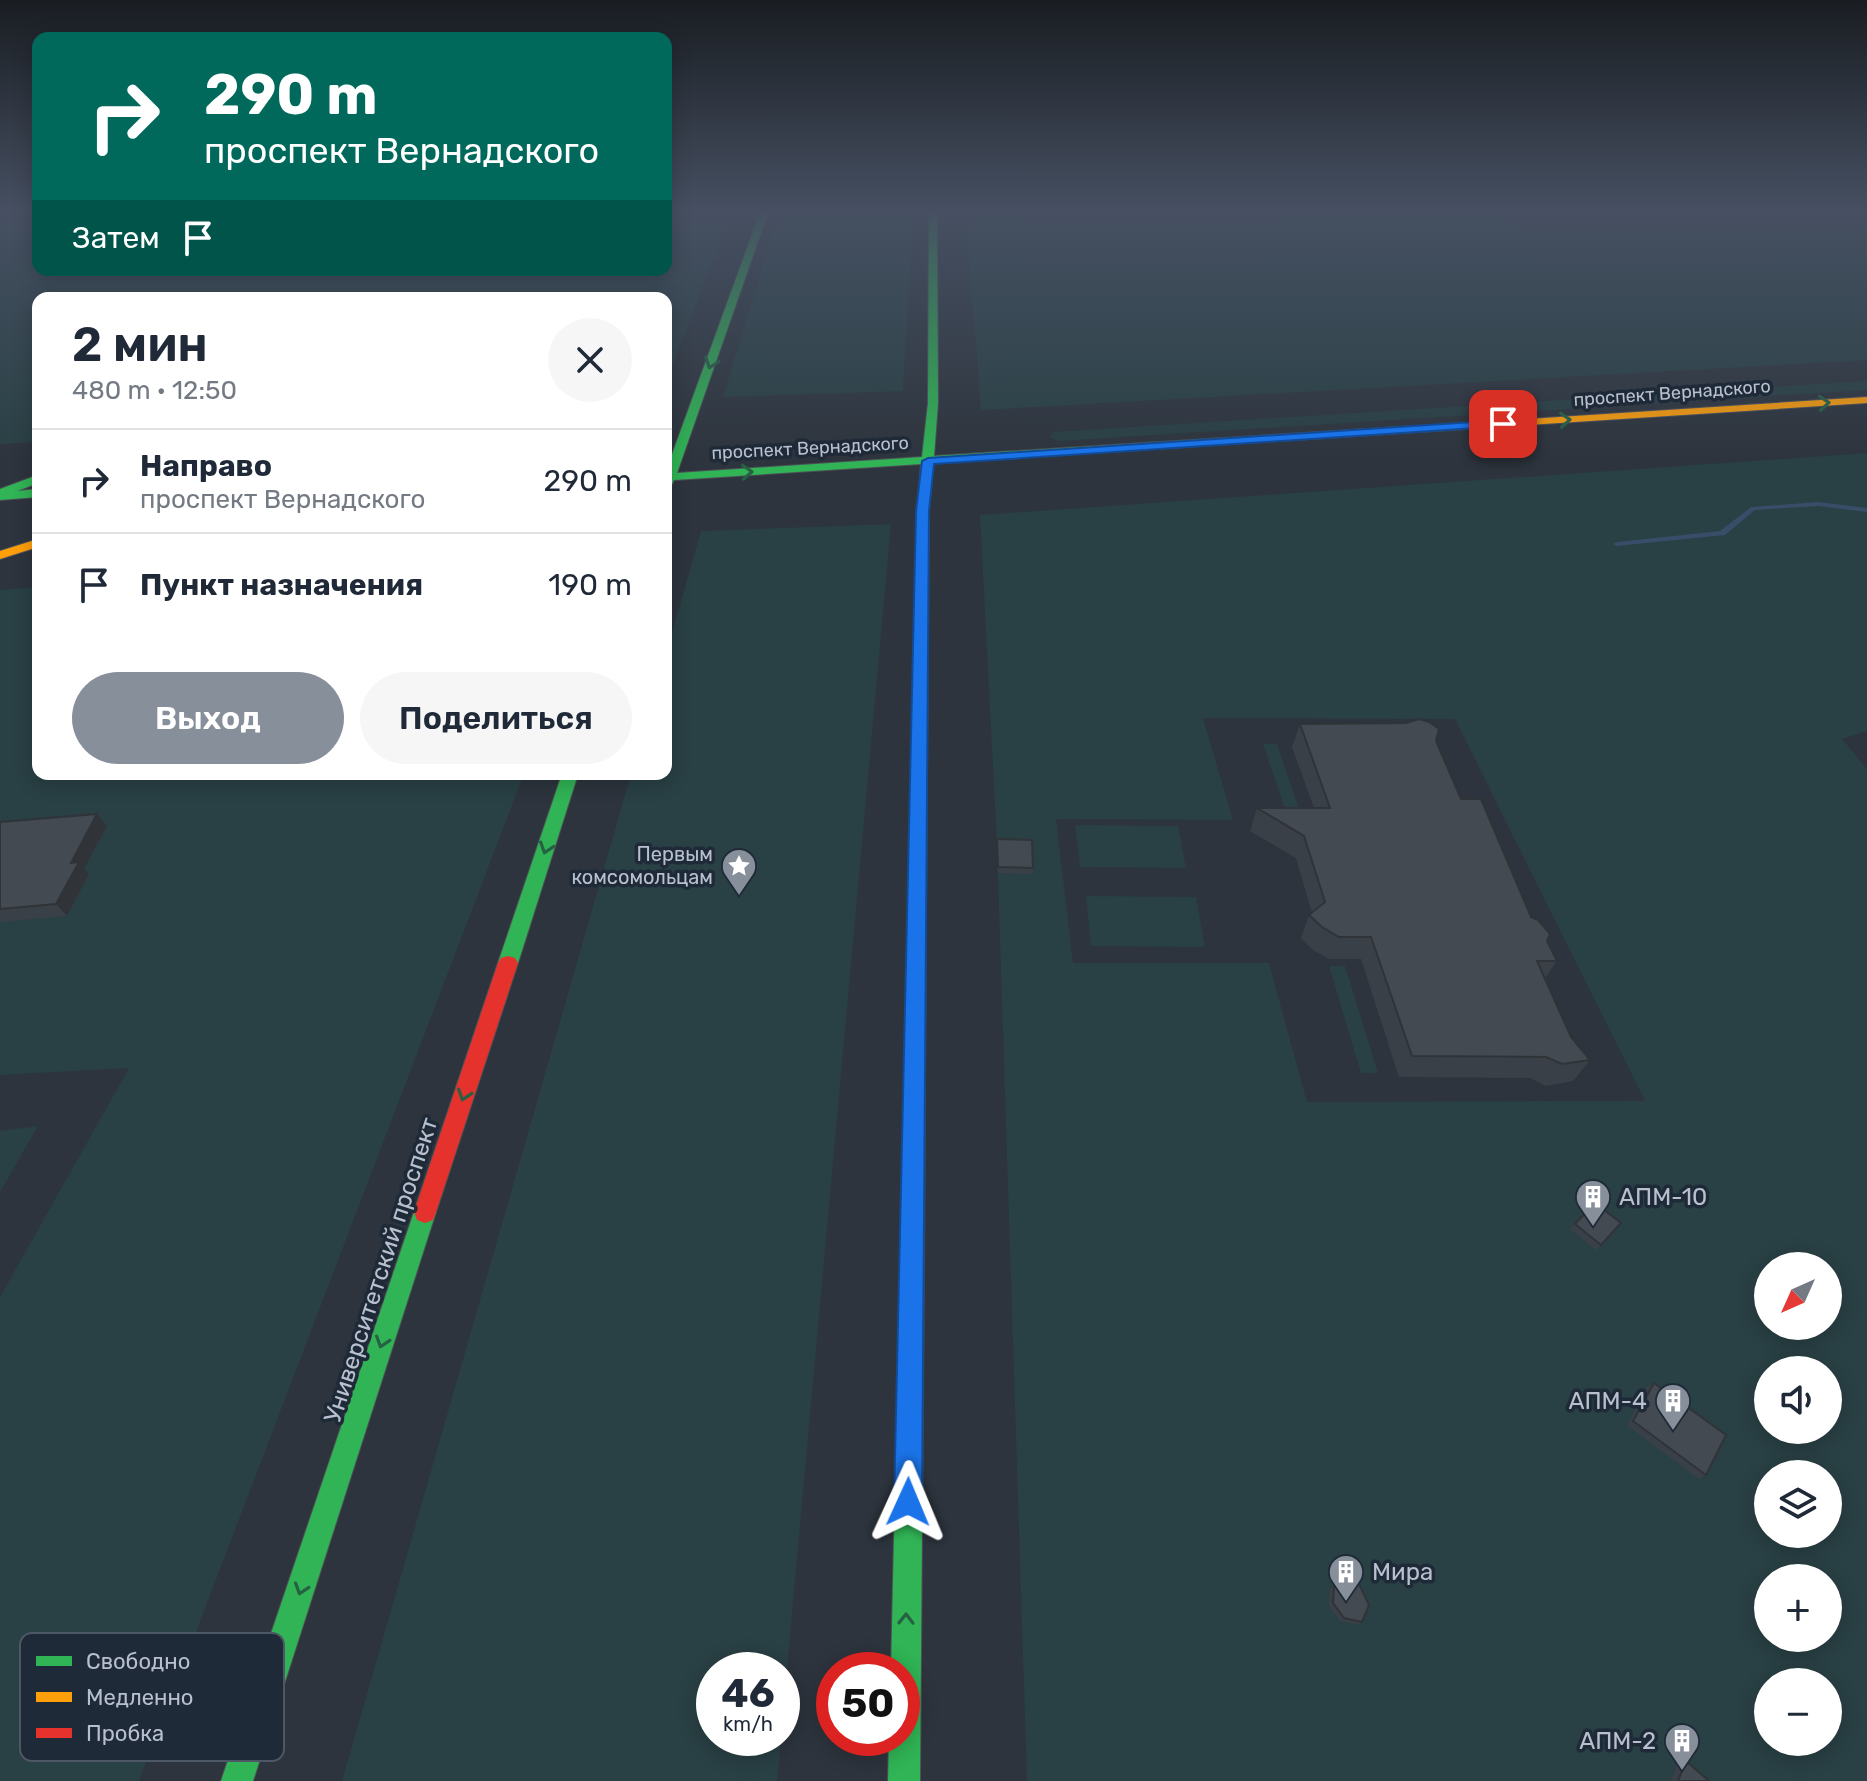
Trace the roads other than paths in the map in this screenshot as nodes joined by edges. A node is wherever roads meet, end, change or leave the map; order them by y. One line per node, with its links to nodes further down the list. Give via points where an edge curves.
1 (736, 293): 4 (main road, one-way to 4)
2 (935, 293): 6 (main road)
3 (1867, 400): 9 (main road, проспект Вернадского, one-way to 3)
4 (690, 424): 5 (main road); 8 (main road)
5 (672, 426)
6 (938, 432): 7 (main road, проспект Вернадского); 9 (main road)
7 (904, 434)
8 (682, 448): 10 (main road)
9 (928, 461): 11 (main road, проспект Вернадского, one-way to 9); 25 (main road, one-way to 9, via 923,511)
10 (672, 469)
11 (672, 479)
12 (32, 482): 14 (main road)
13 (32, 493): 14 (main road)
14 (0, 495)
15 (18, 530): 16 (main road)
16 (32, 534)
17 (32, 545): 18 (main road)
18 (0, 555)
19 (32, 561): 20 (main road)
20 (0, 564)
21 (568, 780): 22 (main road, Университетский проспект, one-way to 22)
22 (284, 1639)
23 (244, 1761): 24 (main road, Университетский проспект, one-way to 24)
24 (237, 1781)
25 (904, 1781)

